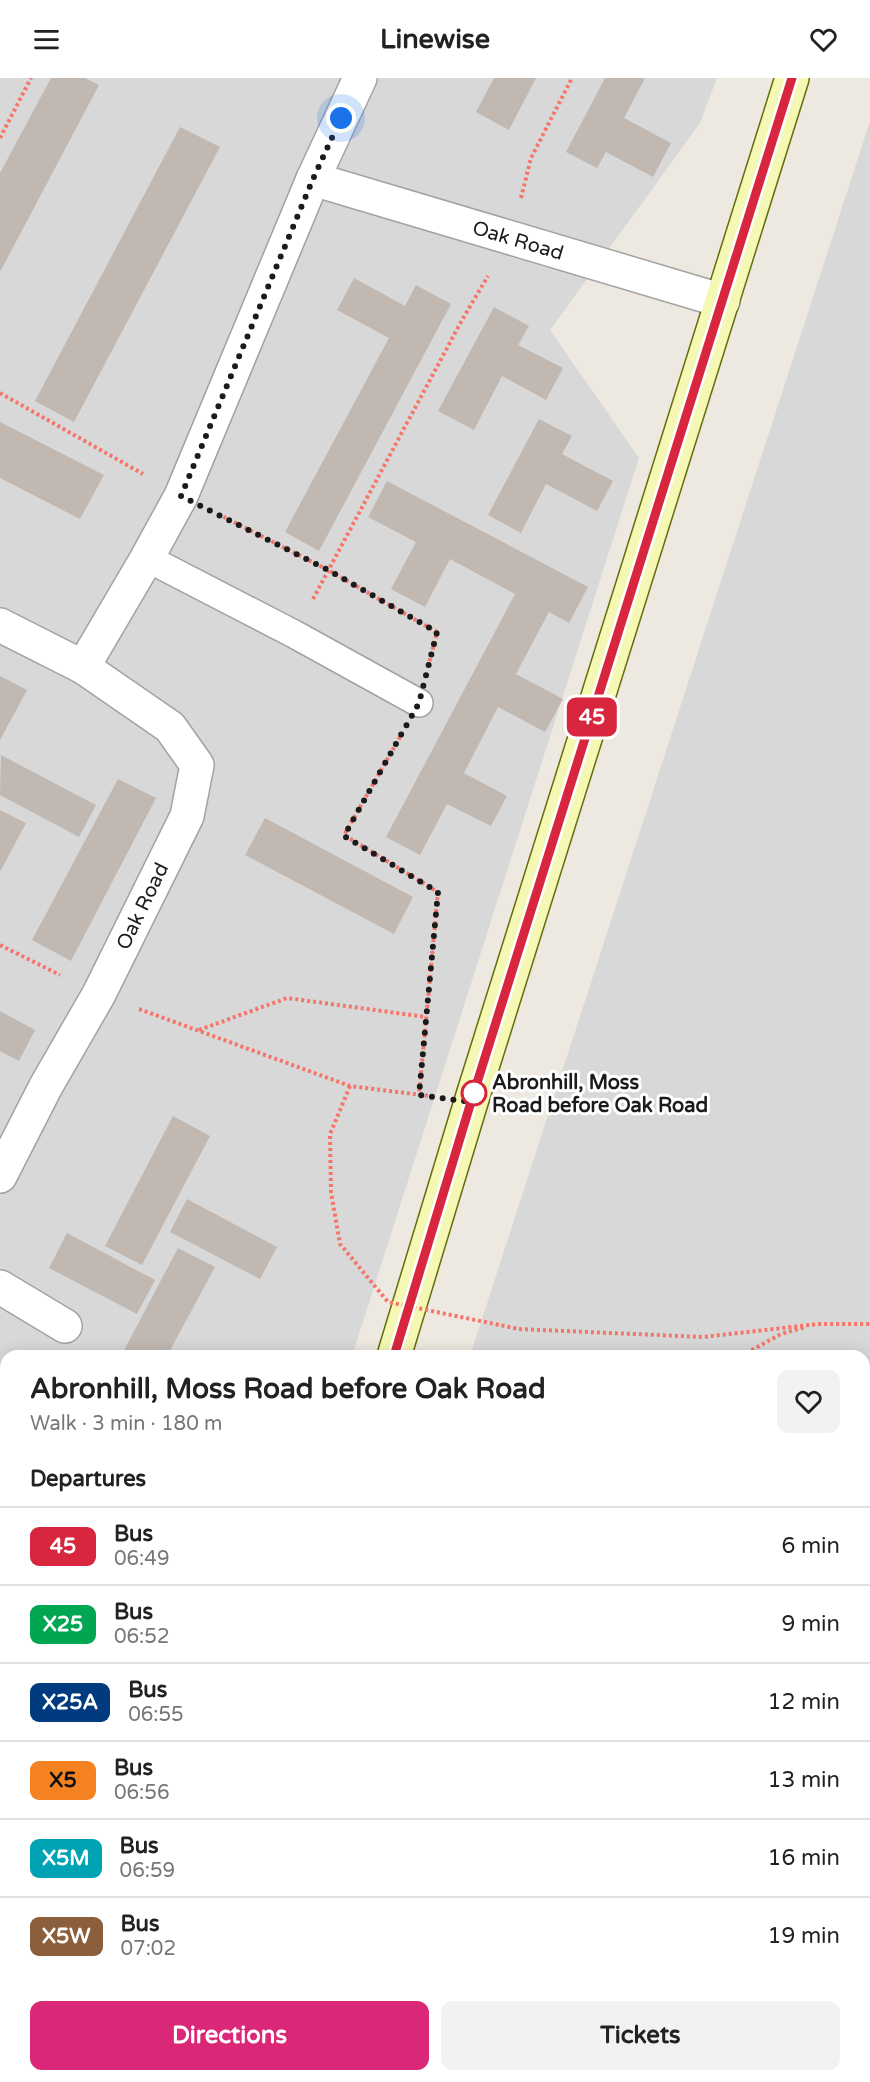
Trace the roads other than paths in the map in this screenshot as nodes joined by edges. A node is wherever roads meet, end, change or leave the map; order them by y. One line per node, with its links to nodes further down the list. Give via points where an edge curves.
1 (360, 78): 3 (street)
2 (792, 78): 4 (street)
3 (313, 179): 4 (street, Oak Road); 5 (street, via 181,496)
4 (723, 301): 12 (street)
5 (147, 558): 7 (street); 8 (lane)
6 (0, 625): 7 (street, Oak Road)
7 (83, 667): 9 (street, Oak Road, via 170,727 197,765 187,816 99,994)
8 (419, 703)
9 (0, 1176)
10 (0, 1287): 11 (street)
11 (65, 1326)
12 (396, 1350)

